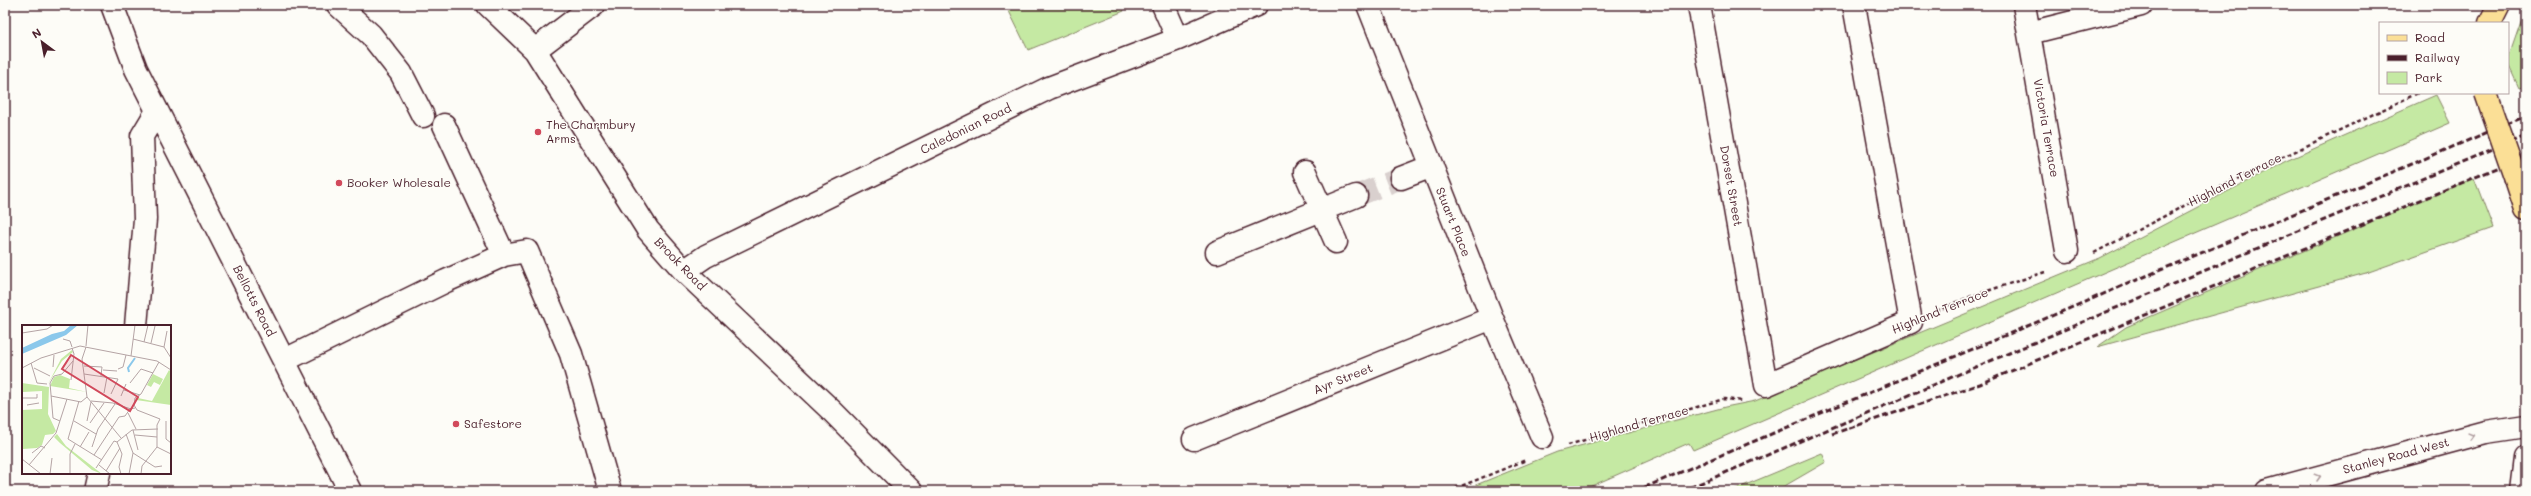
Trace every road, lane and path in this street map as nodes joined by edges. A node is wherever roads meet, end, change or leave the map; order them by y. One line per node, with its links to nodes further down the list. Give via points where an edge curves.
1 (112, 5): 19 (street, Bellotts Road, via 136,69)
2 (338, 5): 20 (street, via 371,35 401,73)
3 (488, 5): 16 (street, Brook Road)
4 (594, 5): 16 (street)
5 (1163, 5): 15 (street)
6 (1256, 5): 15 (street, Caledonian Road)
7 (1368, 5): 22 (street, Stuart Place)
8 (1699, 5): 39 (street, Dorset Street)
9 (1854, 5): 36 (street)
10 (2024, 5): 14 (street, Victoria Terrace)
11 (2141, 5): 14 (street)
12 (2499, 5): 13 (main road)
13 (2490, 22)
14 (2029, 34): 29 (street, Victoria Terrace)
15 (1178, 38): 34 (street, Caledonian Road, via 1049,88 706,256)
16 (535, 50): 34 (street, Brook Road, via 648,230)
17 (2416, 94): 32 (path, Highland Terrace, via 2285,155)
18 (2486, 94): 26 (main road, bridge)
19 (157, 111): 37 (street, via 142,136 145,219); 38 (street, Bellotts Road)
20 (423, 116)
21 (444, 125): 31 (street)
22 (1432, 166): 24 (street); 35 (street, Stuart Place)
23 (1305, 172): 27 (street)
24 (1401, 178)
25 (1356, 196): 27 (street)
26 (2526, 209)
27 (1322, 210): 28 (street); 30 (street)
28 (1336, 242)
29 (2067, 251)
30 (1217, 252)
31 (504, 255): 38 (street); 49 (street, via 527,250 571,354)
32 (2089, 255)
33 (2054, 269): 36 (path, Highland Terrace, via 1972,296)
34 (684, 272): 50 (street, Brook Road, via 832,411)
35 (1492, 318): 41 (street, Stuart Place); 42 (street, Ayr Street)
36 (1911, 322): 39 (street, Highland Terrace)
37 (136, 325)
38 (285, 360): 48 (street, Bellotts Road)
39 (1764, 376): 43 (path, Highland Terrace, via 1744,401 1724,400)
40 (2526, 426): 52 (street, Stanley Road West, one-way to 40, via 2486,432)
41 (1542, 437)
42 (1194, 439)
43 (1562, 447)
44 (1533, 457): 51 (path)
45 (2526, 458): 53 (street)
46 (99, 474): 47 (street)
47 (95, 491)
48 (350, 491)
49 (610, 491)
50 (912, 491)
51 (1449, 491)
52 (2267, 491)
53 (2522, 491)

